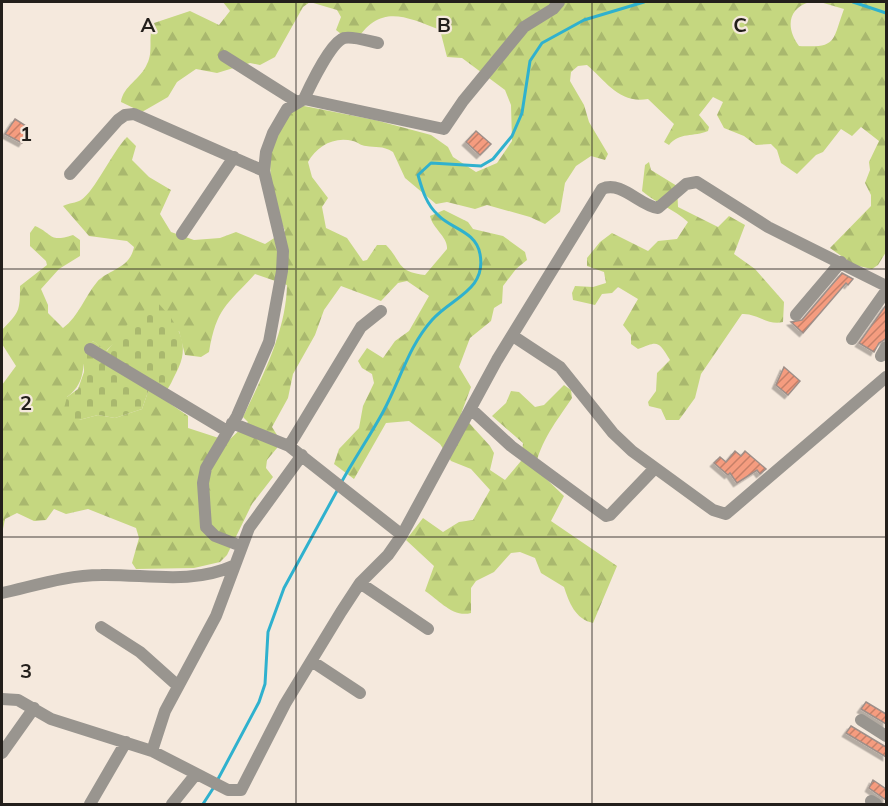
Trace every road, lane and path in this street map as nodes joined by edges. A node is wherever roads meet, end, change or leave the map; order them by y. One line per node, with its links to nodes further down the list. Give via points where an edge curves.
1 (559, 2): 4 (street, via 524,27 444,129)
2 (378, 43): 4 (street, via 347,38 339,41)
3 (224, 56): 4 (street)
4 (300, 101): 6 (street, via 287,109 273,133)
5 (234, 157): 6 (street); 7 (street, via 145,117 125,115); 8 (street)
6 (264, 171): 19 (street, via 283,251 282,271 269,342)
7 (70, 174)
8 (182, 234)
9 (841, 262): 10 (street); 13 (street); 14 (street, via 768,227 697,182 686,184 658,208 607,186 572,236)
10 (886, 286)
11 (886, 291): 15 (street)
12 (381, 311): 20 (street, via 361,327)
13 (796, 315)
14 (513, 336): 18 (street); 22 (street, via 560,367 613,433)
15 (852, 339)
16 (90, 349): 19 (street)
17 (886, 377): 22 (street, via 729,514 713,510)
18 (471, 409): 22 (street, via 511,446 606,516); 23 (street)
19 (230, 427): 20 (street); 24 (street, via 206,468 204,518 209,532)
20 (289, 446): 21 (street)
21 (302, 455): 23 (street); 24 (street, via 262,507)
22 (655, 468)
23 (402, 534): 26 (street, via 388,555)
24 (241, 546): 25 (street)
25 (233, 566): 27 (street, via 205,577 100,575 54,580); 31 (street, via 216,616)
26 (360, 583): 29 (street); 30 (street)
27 (2, 593)
28 (101, 627): 31 (street, via 140,652)
29 (428, 629)
30 (313, 662): 32 (street); 40 (street, via 285,704 241,790 228,790)
31 (178, 686): 38 (street)
32 (360, 693)
33 (2, 699): 34 (street, via 10,698)
34 (34, 708): 37 (street, via 51,719); 39 (street)
35 (861, 720): 36 (street)
36 (886, 736)
37 (126, 742): 38 (street); 41 (street)
38 (152, 751): 40 (street)
39 (2, 753)
40 (196, 774): 42 (street)
41 (90, 804)
42 (172, 804)

